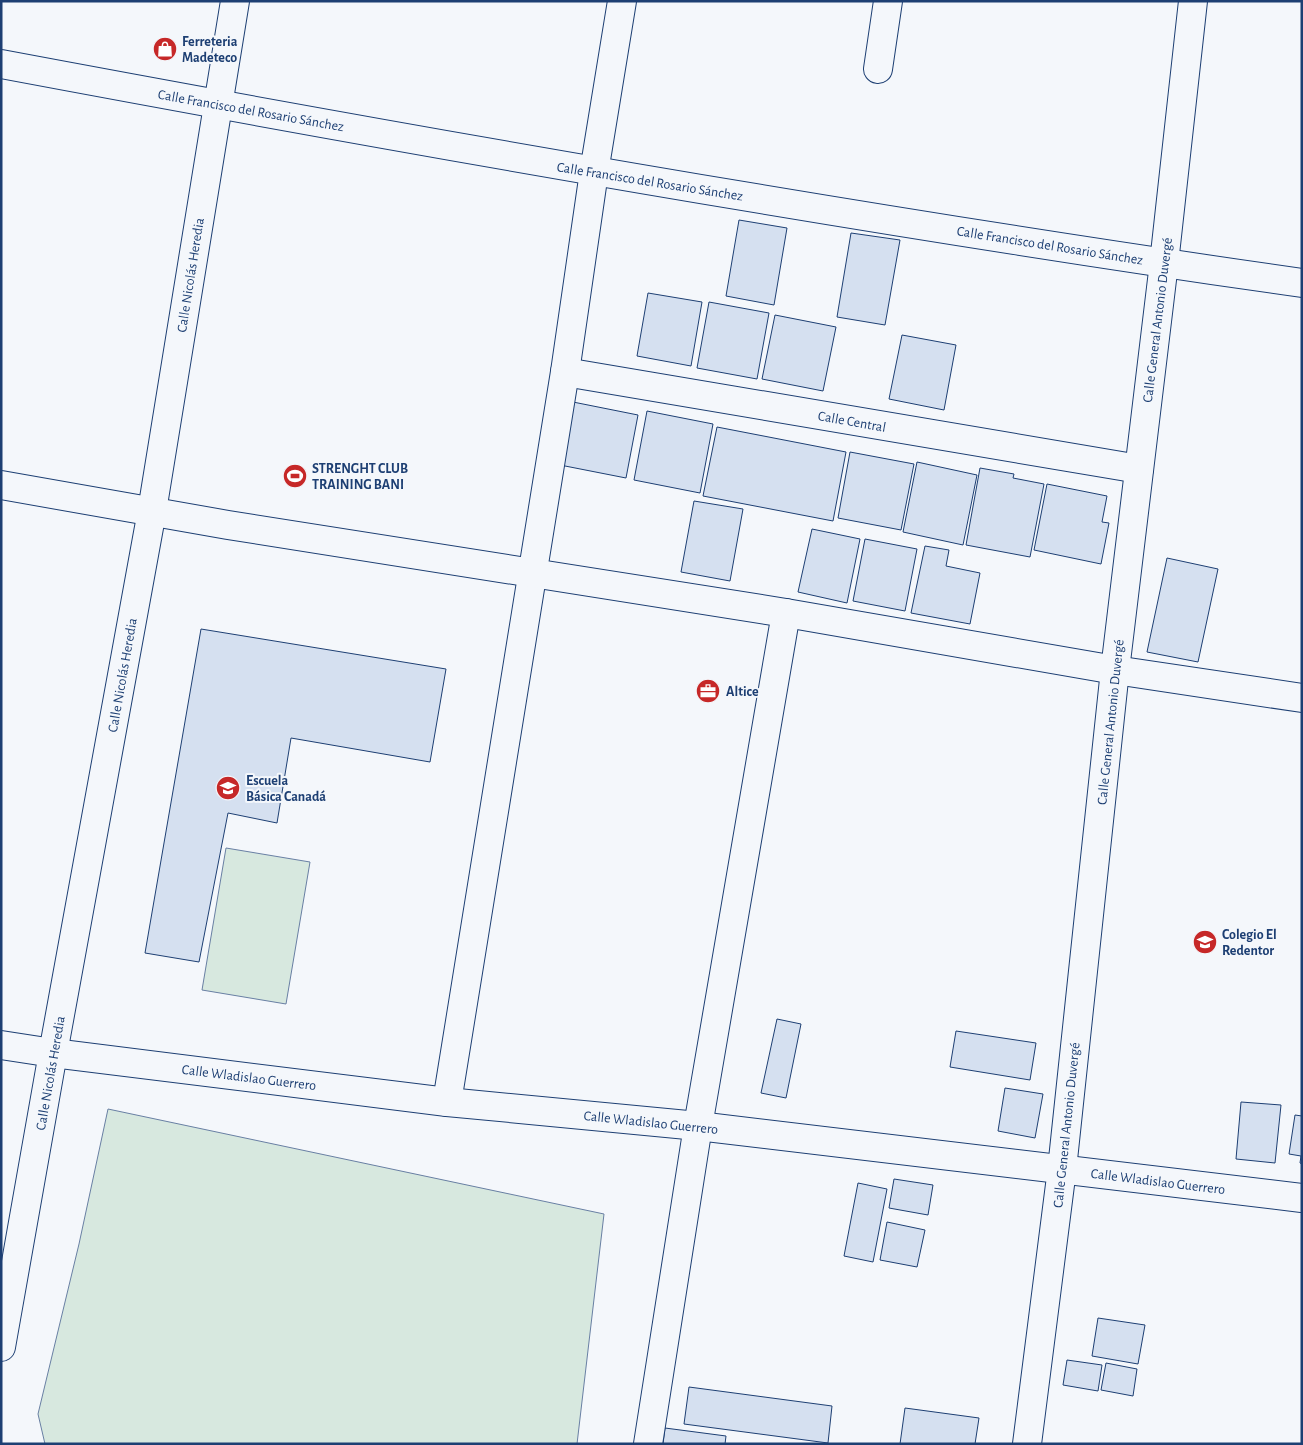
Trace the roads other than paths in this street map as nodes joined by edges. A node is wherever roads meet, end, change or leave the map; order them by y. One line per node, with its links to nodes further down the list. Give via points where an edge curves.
1 (235, 1): 7 (street, Calle Nicolás Heredia)
2 (622, 1): 8 (street)
3 (888, 1): 6 (street)
4 (1194, 1): 9 (street, Calle General Antonio Duvergé)
5 (1, 64): 7 (street, Calle Francisco del Rosario Sánchez)
6 (878, 69)
7 (217, 105): 8 (street, Calle Francisco del Rosario Sánchez); 14 (street, Calle Nicolás Heredia)
8 (594, 172): 9 (street, Calle Francisco del Rosario Sánchez); 11 (street)
9 (1164, 263): 10 (street, Calle Francisco del Rosario Sánchez); 12 (street, Calle General Antonio Duvergé)
10 (1302, 283)
11 (566, 372): 12 (street, Calle Central); 15 (street)
12 (1139, 469): 17 (street, Calle General Antonio Duvergé)
13 (1, 485): 14 (street)
14 (152, 511): 15 (street); 20 (street, Calle Nicolás Heredia)
15 (534, 572): 16 (street); 21 (street)
16 (786, 613): 17 (street); 22 (street)
17 (1115, 670): 18 (street); 23 (street, Calle General Antonio Duvergé)
18 (1302, 698)
19 (1, 1045): 20 (street, Calle Wladislao Guerrero)
20 (53, 1053): 21 (street, Calle Wladislao Guerrero); 25 (street, Calle Nicolás Heredia)
21 (447, 1102): 22 (street, Calle Wladislao Guerrero)
22 (698, 1126): 23 (street, Calle Wladislao Guerrero); 26 (street)
23 (1062, 1169): 24 (street, Calle Wladislao Guerrero); 27 (street, Calle General Antonio Duvergé)
24 (1302, 1198)
25 (1, 1347)
26 (648, 1444)
27 (1027, 1444)

